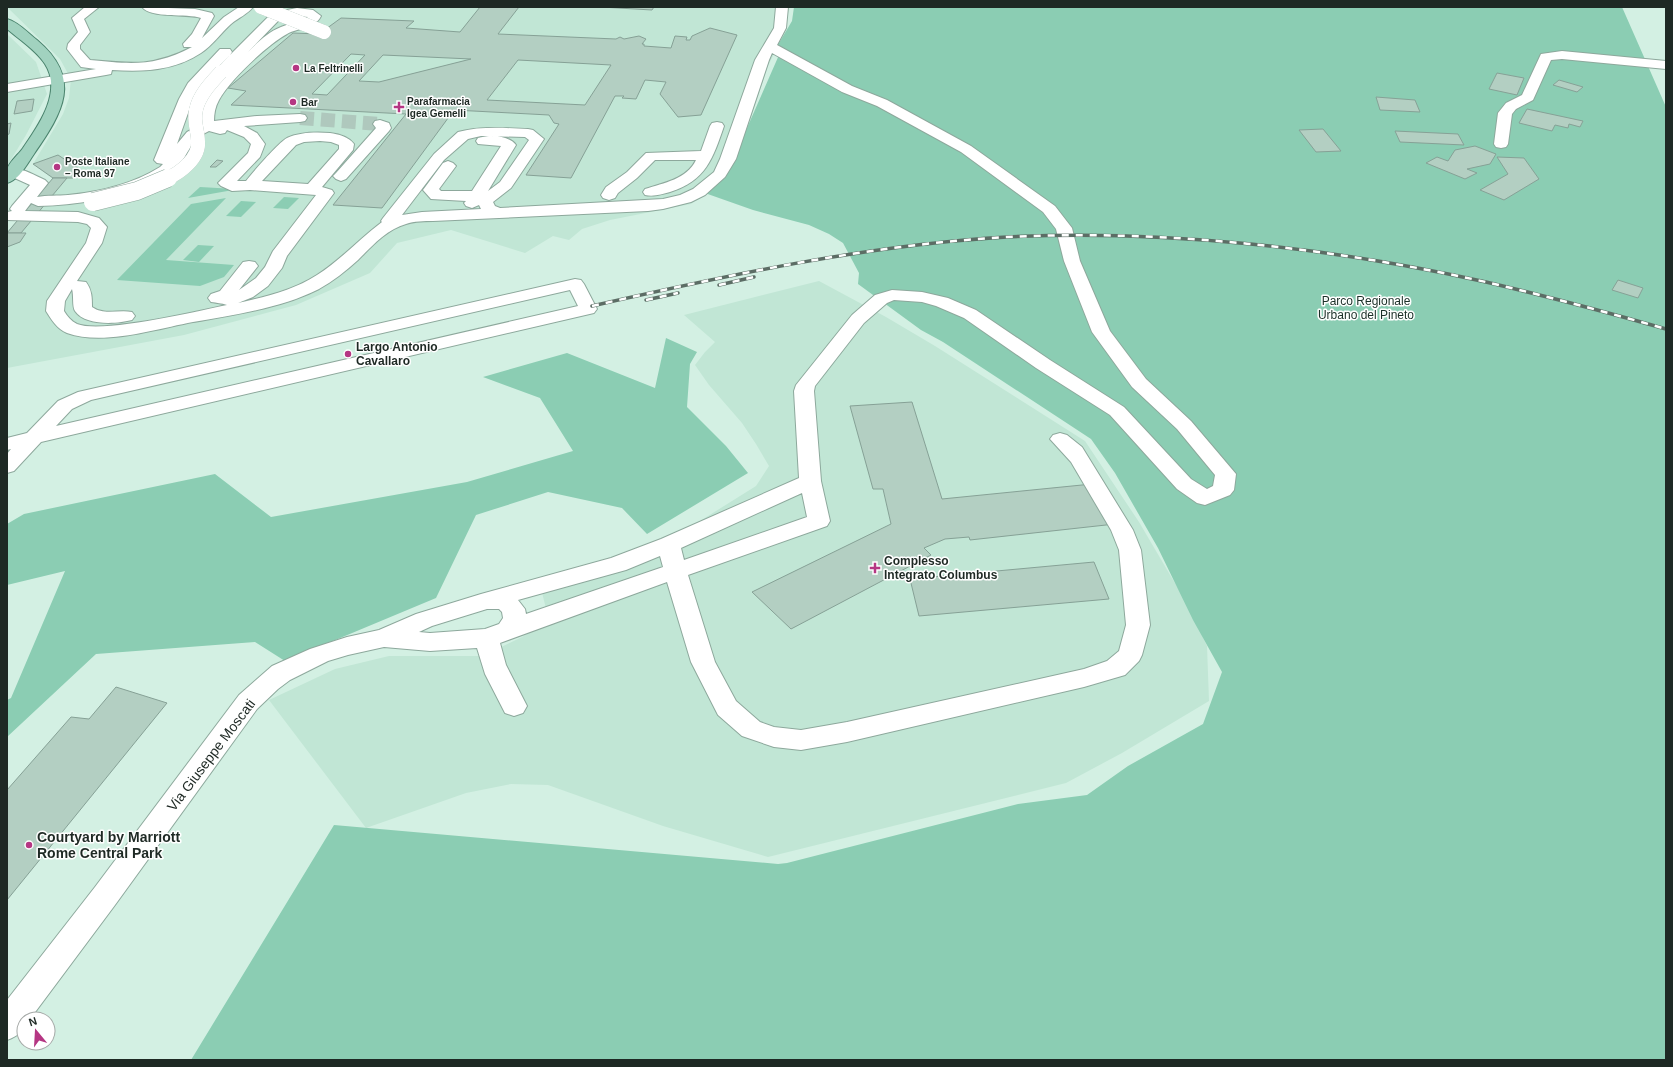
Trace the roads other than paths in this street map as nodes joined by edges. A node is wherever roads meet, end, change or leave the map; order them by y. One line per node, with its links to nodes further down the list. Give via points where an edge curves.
1 (93, 7): 12 (street, via 78,18 84,32 73,49 86,64)
2 (148, 7): 10 (street, via 208,16 197,36)
3 (247, 7): 10 (street, via 228,20 192,54)
4 (261, 7): 8 (street, bridge)
5 (280, 7): 27 (street, via 262,17 195,83 186,99 166,153 156,168 130,182 110,188)
6 (782, 7): 9 (street, via 780,28)
7 (7, 23): 13 (main road, via 44,56 55,70)
8 (324, 32)
9 (766, 54): 26 (street, via 728,159 720,174 699,192 685,199 648,206 498,213); 33 (street, via 796,62 847,89 928,126 966,149 1048,209 1064,228 1072,261 1101,332 1139,383 1184,425 1226,474 1223,490 1205,498 1184,484 1117,411 970,314)
10 (169, 62): 12 (street, via 137,68)
11 (1666, 65): 19 (street, via 1562,55 1546,57 1528,97 1511,106 1505,113)
12 (132, 66): 13 (street)
13 (58, 80): 14 (street); 22 (main road, via 57,97 50,114)
14 (7, 88)
15 (300, 118): 17 (street)
16 (380, 124): 24 (street, via 384,128)
17 (214, 125): 21 (street, via 241,138 243,147); 23 (street, via 234,127 254,136 258,144 254,154 226,183 232,186); 28 (street, via 199,130 169,167 152,178); 28 (street, bridge, via 208,110 222,87 266,42 285,30 309,23 315,16 297,12 276,16 220,72 197,104 194,118 199,143 188,164 148,187)
18 (717, 126): 20 (street)
19 (1501, 144)
20 (707, 155): 25 (street, via 695,174 675,186 650,193); 25 (street, via 652,156)
21 (228, 165)
22 (10, 175): 27 (street, via 40,182)
23 (250, 185): 24 (street); 24 (street, via 291,142 302,138 320,137 345,142 346,150)
24 (319, 191): 32 (street, via 262,282 247,293)
25 (609, 195): 26 (street, via 497,199)
26 (478, 203): 26 (street, via 509,145 504,142 471,142 462,146 432,190 437,196); 29 (street); 29 (street, via 506,185 537,139 528,133 481,132 463,135 439,157)
27 (18, 209): 28 (street)
28 (64, 209): 29 (street, via 90,219 99,227 94,243 56,301 55,311 62,322 73,329 90,332 155,324 293,294 331,276); 31 (street, via 101,214 113,223 114,229 108,242)
29 (397, 220): 32 (street, via 375,226 313,275 282,288)
30 (249, 266): 31 (street, via 226,295 135,315 97,317 87,313 83,309)
31 (80, 286): 32 (street, via 71,302 71,314 96,326 139,321)
32 (219, 304)
33 (955, 308): 34 (street, via 976,309 996,316); 39 (street, via 922,296 892,295 881,299 858,319 806,384 804,391)
34 (1047, 356)
35 (36, 437): 35 (street, via 127,417 588,309 575,284 96,393 65,405); 37 (street); 38 (street)
36 (1060, 439): 41 (street, via 1081,461 1122,530 1130,550 1138,625 1130,655 1116,668 1084,678 847,732 801,740 774,737 751,729 727,708 703,662)
37 (7, 444)
38 (7, 466)
39 (810, 481): 40 (street); 41 (street, via 819,521)
40 (669, 544): 41 (street); 42 (street, via 618,564)
41 (676, 571): 43 (street)
42 (487, 601): 43 (street, Via Giuseppe Moscati, via 505,601 513,609 515,620); 44 (street, Via Giuseppe Moscati, via 424,620)
43 (497, 634): 44 (street, Via Giuseppe Moscati, via 430,642); 45 (street, via 490,653 496,672)
44 (384, 638): 46 (street, Via Giuseppe Moscati, via 319,655 281,673 248,702)
45 (514, 706)
46 (7, 1025)

